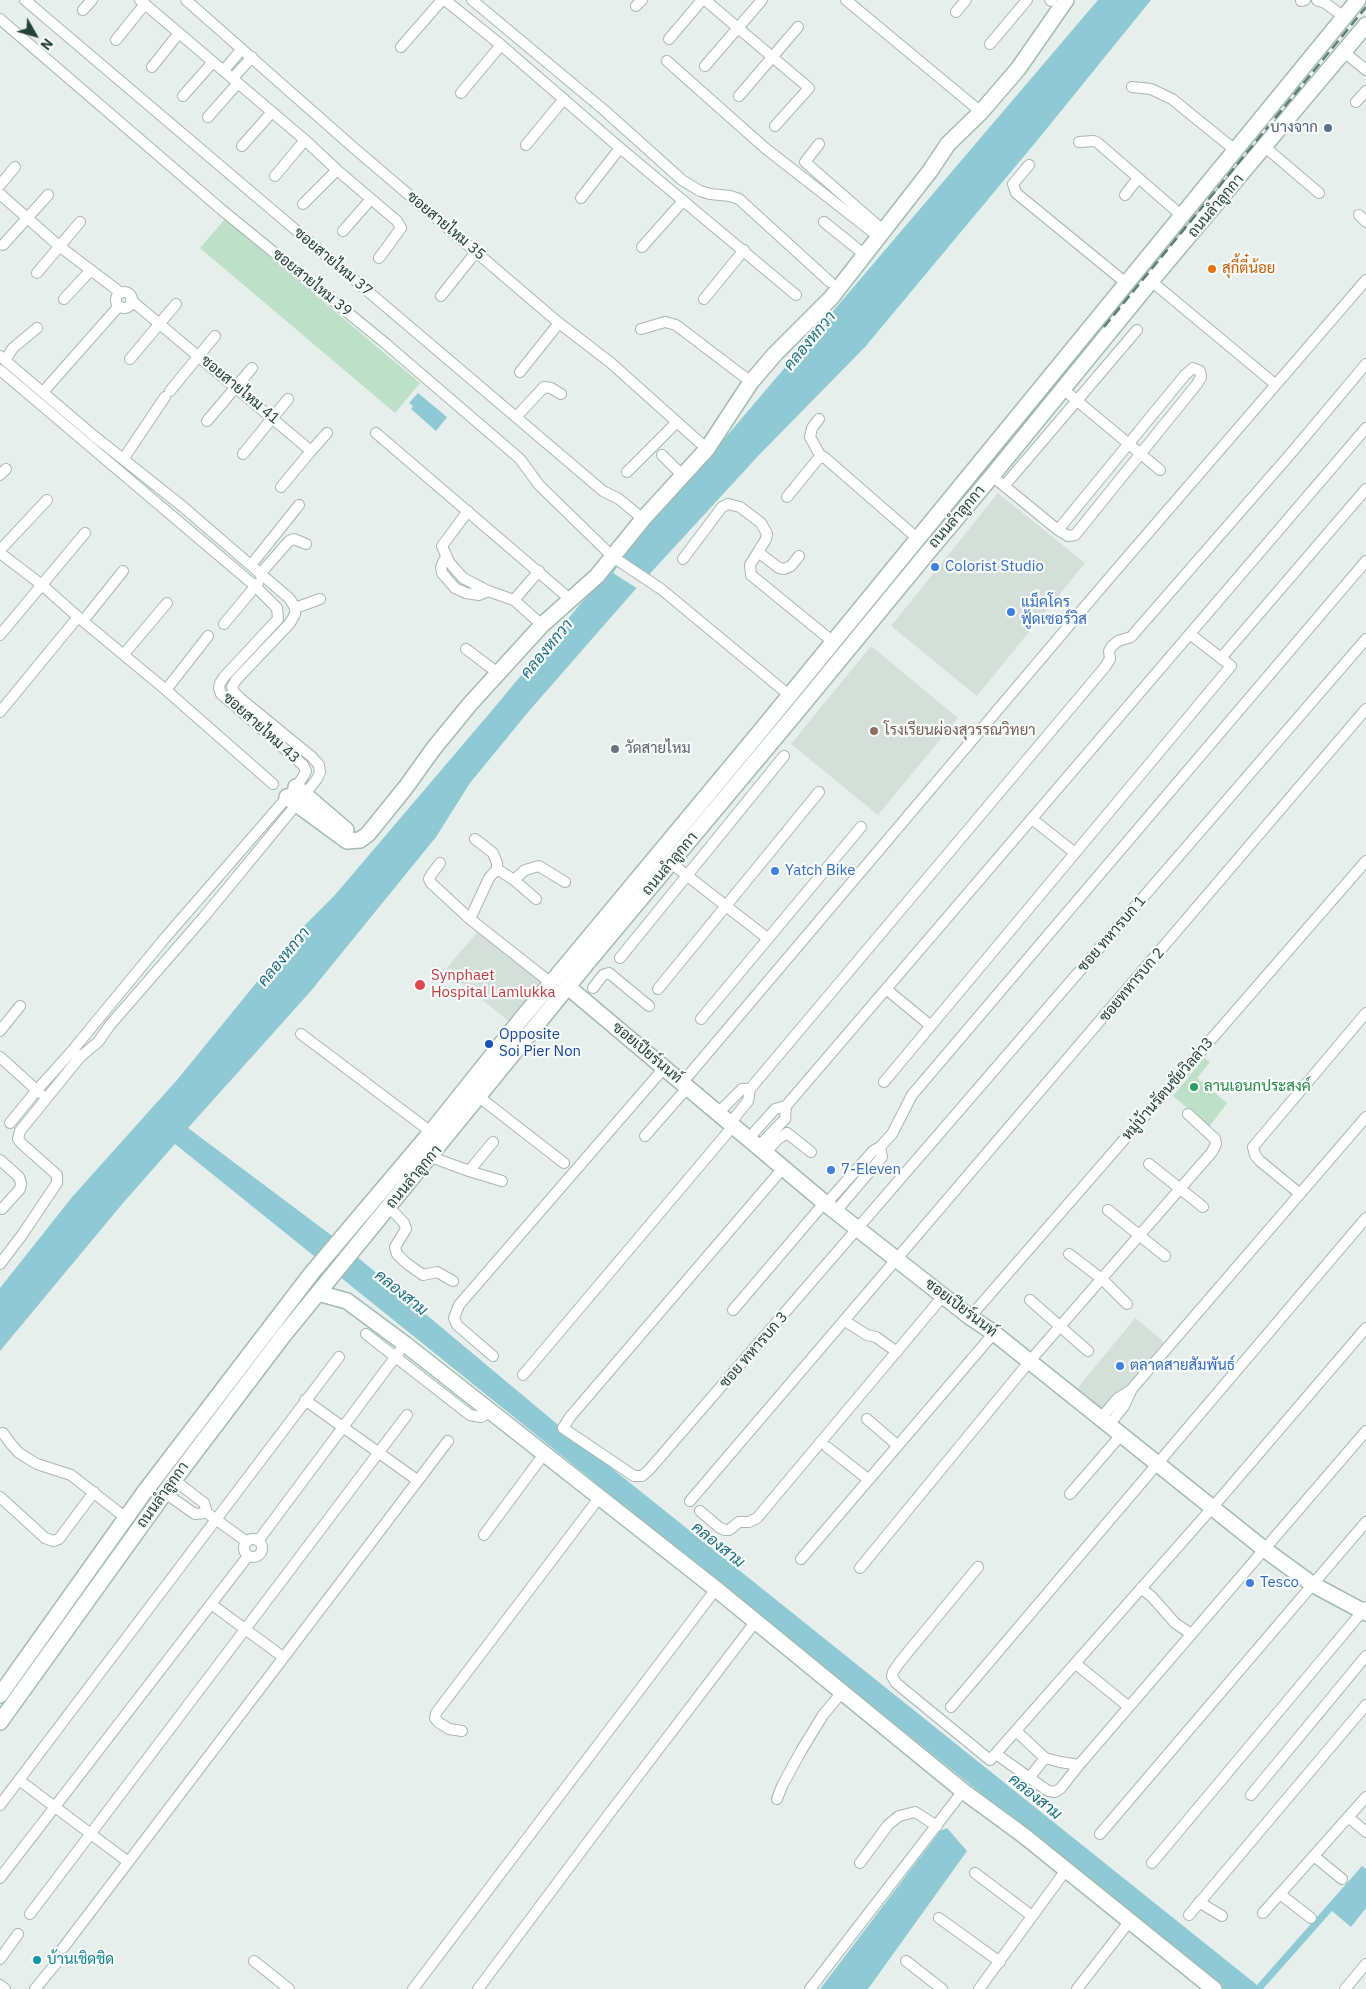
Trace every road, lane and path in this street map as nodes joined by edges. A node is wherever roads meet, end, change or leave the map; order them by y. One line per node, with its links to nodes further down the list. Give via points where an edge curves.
1 (26, 0): 122 (street, ซอยสายไหม 37)
2 (92, 0): 15 (street)
3 (186, 0): 28 (street, ซอยสายไหม 35)
4 (444, 0): 26 (street); 27 (street)
5 (472, 0): 89 (street, via 682,180 700,191 739,199)
6 (704, 0): 20 (street); 23 (street)
7 (762, 0): 20 (street)
8 (846, 0): 47 (street)
9 (966, 0): 16 (street)
10 (1027, 0): 25 (street)
11 (1056, 0): 47 (main road, via 1018,69)
12 (1317, 0): 17 (street)
13 (1358, 0): 17 (main road, ถนนลำลูกกา)
14 (143, 2): 22 (street); 24 (street)
15 (83, 10)
16 (956, 12)
17 (1344, 17): 21 (main road); 57 (main road, ถนนลำลูกกา)
18 (0, 19): 159 (street, ซอยสายไหม 39, via 520,459 539,485)
19 (798, 27): 31 (street)
20 (738, 28): 31 (street); 34 (street)
21 (1363, 28): 29 (main road, ถนนลำลูกกา)
22 (179, 33): 33 (street); 35 (street)
23 (669, 39)
24 (116, 40)
25 (990, 44)
26 (501, 45): 41 (street); 44 (street)
27 (401, 47)
28 (242, 49): 30 (street, ซอยสายไหม 35); 36 (street)
29 (1344, 52): 37 (street); 55 (main road, ถนนลำลูกกา)
30 (252, 57): 38 (street); 82 (street, ซอยสายไหม 35)
31 (772, 58): 43 (street); 49 (street, via 810,88)
32 (667, 61): 77 (street, via 765,148)
33 (213, 62): 36 (street); 42 (street)
34 (705, 66)
35 (152, 67)
36 (224, 70): 38 (street)
37 (1366, 70)
38 (236, 81): 46 (street); 48 (street)
39 (1132, 87): 57 (street, via 1151,88 1172,99)
40 (1366, 91): 45 (street)
41 (461, 94)
42 (183, 96)
43 (739, 96)
44 (564, 99): 53 (street); 56 (street)
45 (1356, 102)
46 (272, 112): 50 (street); 54 (street)
47 (981, 112): 77 (main road, via 948,144)
48 (208, 118)
49 (775, 126)
50 (305, 140): 60 (street); 61 (street)
51 (1079, 142): 62 (street, via 1098,143)
52 (819, 144): 77 (street, via 804,162)
53 (526, 145)
54 (242, 146)
55 (1265, 147): 64 (street); 88 (main road, ถนนลำลูกกา)
56 (620, 148): 68 (street); 70 (street)
57 (1235, 150): 72 (main road, ถนนลำลูกกา)
58 (1030, 165): 90 (street, via 1013,184 1016,193)
59 (15, 167): 63 (street)
60 (337, 170): 69 (street); 71 (street)
61 (275, 176)
62 (1138, 178): 67 (street); 72 (street)
63 (0, 185)
64 (1319, 193)
65 (0, 194): 73 (street)
66 (48, 195): 73 (street)
67 (1125, 195)
68 (581, 198)
69 (370, 199): 76 (street); 84 (street, via 401,228)
70 (683, 201): 80 (street); 81 (street)
71 (303, 204)
72 (1181, 216): 90 (main road, ถนนลำลูกกา)
73 (27, 218): 78 (street); 79 (street)
74 (80, 222): 79 (street)
75 (824, 222): 83 (street)
76 (344, 231)
77 (881, 234): 83 (main road)
78 (3, 245)
79 (59, 246): 85 (street); 86 (street)
80 (642, 247)
81 (744, 250): 92 (street); 95 (street)
82 (476, 252): 93 (street); 99 (street, ซอยสายไหม 35)
83 (865, 255): 112 (main road, via 832,298)
84 (379, 258)
85 (90, 271): 91 (street); 94 (street)
86 (37, 272)
87 (1366, 280): 113 (street)
88 (1151, 281): 113 (street); 115 (main road, ถนนลำลูกกา)
89 (830, 282)
90 (1126, 283): 154 (main road, ถนนลำลูกกา)
91 (121, 293): 96 (street, via 128,294); 98 (street, via 116,299)
92 (796, 295)
93 (441, 296)
94 (64, 299)
95 (704, 299)
96 (131, 300): 98 (street, via 127,307); 100 (street, ซอยสายไหม 41)
97 (176, 304): 100 (street)
98 (119, 306): 116 (street)
99 (559, 322): 111 (street); 126 (street, ซอยสายไหม 35)
100 (159, 325): 105 (street, ซอยสายไหม 41); 107 (street)
101 (37, 328): 106 (street)
102 (641, 328): 112 (street, via 665,322 676,325)
103 (1137, 330): 120 (street)
104 (215, 336): 105 (street)
105 (199, 356): 114 (street, ซอยสายไหม 41); 137 (street)
106 (2, 358): 116 (street)
107 (130, 359)
108 (1366, 364): 229 (street, via 1131,636 1112,646 1105,667)
109 (252, 368): 114 (street)
110 (0, 370): 167 (street, ซอยสายไหม 43)
111 (520, 372)
112 (751, 382): 131 (main road)
113 (1275, 384): 228 (street)
114 (236, 387): 123 (street, ซอยสายไหม 41); 125 (street)
115 (1064, 389): 120 (street); 141 (main road, ถนนลำลูกกา)
116 (43, 392): 137 (street)
117 (561, 394): 122 (street, via 544,387)
118 (1167, 397): 121 (street); 121 (street, via 1190,370 1196,368 1201,376); 130 (street)
119 (288, 399): 123 (street)
120 (1078, 401): 130 (street); 143 (street)
121 (1179, 406): 134 (street)
122 (516, 417): 151 (street, ซอยสายไหม 37, via 603,491 619,499)
123 (273, 418): 132 (street, ซอยสายไหม 41); 133 (street)
124 (819, 419): 136 (street, via 810,437)
125 (207, 421)
126 (677, 422): 131 (street, ซอยสายไหม 35); 139 (street)
127 (1366, 428): 176 (street)
128 (376, 433): 150 (street)
129 (327, 434): 132 (street)
130 (1128, 443): 134 (street); 142 (street)
131 (707, 449): 140 (main road)
132 (312, 451): 144 (street)
133 (243, 454)
134 (1140, 454): 138 (street); 146 (street)
135 (662, 455): 140 (street)
136 (821, 457): 147 (street); 154 (street, via 830,460)
137 (124, 458): 162 (street)
138 (1160, 470)
139 (627, 472)
140 (682, 475): 151 (main road)
141 (992, 476): 143 (street); 193 (main road, ถนนลำลูกกา, via 812,694)
142 (1094, 485): 146 (street); 152 (street)
143 (1005, 486): 152 (street)
144 (281, 487)
145 (1366, 489): 183 (street)
146 (1107, 495): 152 (street, via 1075,535 1068,536)
147 (787, 498)
148 (47, 500): 156 (street)
149 (298, 505): 162 (street)
150 (468, 511): 164 (street); 169 (street, via 442,546 446,556 463,578)
151 (643, 519): 159 (main road)
152 (1058, 530)
153 (85, 533): 166 (street)
154 (917, 538): 180 (main road, ถนนลำลูกกา)
155 (306, 544): 165 (street, via 294,539 289,541)
156 (0, 552): 166 (street)
157 (758, 552): 158 (street, via 784,569 792,566); 160 (street, via 768,534 766,528 740,507 728,504 722,507); 180 (street, via 750,565 751,575)
158 (799, 556)
159 (615, 559): 170 (main road); 186 (street, ซอยสายไหม 39, via 661,589)
160 (683, 559)
161 (1366, 561): 252 (street, via 912,1095 892,1134 873,1150)
162 (251, 565): 165 (street)
163 (123, 571): 173 (street)
164 (540, 571): 169 (street); 170 (street)
165 (262, 576): 167 (street); 172 (street, via 290,599)
166 (42, 585): 173 (street); 177 (street)
167 (255, 586): 174 (street); 192 (street, ซอยสายไหม 43, via 277,608 278,619 224,677 219,688 221,694 306,770)
168 (320, 599): 172 (street)
169 (514, 600): 175 (street)
170 (571, 600): 175 (main road)
171 (168, 602): 182 (street)
172 (295, 608): 192 (street, via 290,623 232,687 241,699 319,765 317,779)
173 (80, 619): 182 (street); 188 (street)
174 (224, 624)
175 (542, 625): 184 (main road)
176 (1190, 634): 183 (street); 194 (street)
177 (0, 635)
178 (208, 636): 185 (street)
179 (1366, 639): 258 (street, ซอย ทหารบก 1)
180 (832, 641): 186 (main road, ถนนลำลูกกา)
181 (466, 649): 184 (street)
182 (124, 654): 185 (street)
183 (1221, 658): 197 (street, via 1231,666)
184 (498, 673): 192 (main road, via 360,840 354,842 351,834)
185 (166, 690): 190 (street)
186 (789, 695): 193 (main road, ถนนลำลูกกา)
187 (1366, 709): 262 (street, ซอยทหารบก 2)
188 (0, 712)
189 (784, 756): 202 (street)
190 (273, 784)
191 (819, 792): 206 (street)
192 (296, 796): 224 (street, ซอยสายไหม 43, via 172,930); 224 (street, via 203,918 98,1042)
193 (697, 819): 200 (main road, ถนนลำลูกกา); 212 (main road, ถนนลำลูกกา)
194 (1032, 819): 197 (street); 215 (street)
195 (861, 827): 208 (street)
196 (475, 839): 201 (street, via 493,853)
197 (1075, 853): 221 (street)
198 (1366, 861): 271 (street, หมู่บ้านรัตนชัยวิลล่า3)
199 (440, 863): 207 (street, via 429,879)
200 (671, 863): 202 (street); 210 (main road, ถนนลำลูกกา)
201 (497, 869): 203 (street); 207 (street, via 489,878)
202 (687, 876): 206 (street); 209 (street)
203 (514, 880): 204 (street, via 525,870 540,866); 205 (street)
204 (565, 882)
205 (536, 899)
206 (726, 907): 208 (street); 216 (street)
207 (470, 919): 212 (street)
208 (767, 938): 220 (street)
209 (620, 958)
210 (587, 963): 211 (street); 213 (main road, ถนนลำลูกกา)
211 (603, 976): 214 (street); 218 (street, via 613,974)
212 (551, 983): 238 (main road, ถนนลำลูกกา)
213 (568, 987): 226 (main road, ซอยเปียร์นนท์); 231 (main road, ถนนลำลูกกา)
214 (593, 988)
215 (886, 988): 221 (street); 241 (street, via 786,1106 775,1109)
216 (658, 989)
217 (20, 1006): 222 (street)
218 (650, 1006)
219 (1366, 1012): 251 (street, via 1253,1148 1260,1161)
220 (701, 1019)
221 (931, 1026): 227 (street)
222 (0, 1031)
223 (301, 1034): 238 (street)
224 (76, 1054): 230 (street); 232 (street)
225 (0, 1057): 230 (street)
226 (664, 1068): 228 (main road, ซอยเปียร์นนท์); 280 (street, via 459,1305 454,1318 457,1325)
227 (884, 1082)
228 (685, 1085): 233 (main road, ซอยเปียร์นนท์); 239 (street)
229 (750, 1089): 233 (street, via 742,1090); 237 (street, via 748,1100)
230 (36, 1090): 232 (street); 236 (street)
231 (479, 1097): 243 (main road, ถนนลำลูกกา); 245 (street)
232 (46, 1098): 263 (street, via 18,1138 57,1175 57,1183)
233 (718, 1113): 237 (main road, ซอยเปียร์นนท์)
234 (1188, 1114): 250 (street, via 1213,1135 1216,1144)
235 (1366, 1117): 251 (street)
236 (10, 1123)
237 (732, 1124): 241 (main road, ซอยเปียร์นนท์); 284 (street)
238 (431, 1132): 311 (main road, ถนนลำลูกกา, via 342,1236)
239 (645, 1136)
240 (492, 1142): 248 (street)
241 (758, 1145): 242 (street, via 787,1133); 247 (main road, ซอยเปียร์นนท์)
242 (811, 1152)
243 (431, 1156): 248 (street); 253 (main road, ถนนลำลูกกา)
244 (0, 1160): 255 (street, via 19,1177 21,1183 20,1189)
245 (564, 1163)
246 (1149, 1164): 250 (street)
247 (784, 1167): 252 (main road, ซอยเปียร์นนท์); 258 (street, ซอย ทหารบก 3, via 563,1428 634,1476 642,1476)
248 (469, 1171): 249 (street)
249 (502, 1181)
250 (1180, 1188): 254 (street); 259 (street)
251 (1300, 1194): 289 (street, via 1131,1390 1118,1398)
252 (829, 1205): 258 (main road, ซอยเปียร์นนท์); 270 (street)
253 (389, 1207): 265 (street, via 406,1229 395,1247 397,1254 423,1275 437,1272); 266 (main road, ถนนลำลูกกา)
254 (1203, 1207)
255 (2, 1209)
256 (1108, 1210): 259 (street)
257 (1366, 1218): 299 (street)
258 (858, 1229): 262 (main road, ซอยเปียร์นนท์)
259 (1139, 1237): 261 (street); 264 (street)
260 (1069, 1254): 264 (street)
261 (1165, 1256)
262 (896, 1259): 267 (main road, ซอยเปียร์นนท์); 272 (street, ซอยทหารบก 2)
263 (0, 1264)
264 (1102, 1280): 269 (street); 273 (street)
265 (453, 1281)
266 (321, 1289): 277 (main road, via 347,1301); 302 (main road, ถนนลำลูกกา)
267 (944, 1295): 271 (main road, ซอยเปียร์นนท์); 279 (street)
268 (1030, 1300): 273 (street)
269 (1127, 1304)
270 (733, 1310)
271 (970, 1317): 275 (main road, ซอยเปียร์นนท์)
272 (845, 1321): 279 (street); 307 (street, ซอยทหารบก 2)
273 (1061, 1326): 278 (street); 283 (street)
274 (1366, 1328): 308 (street)
275 (994, 1333): 283 (main road, ซอยเปียร์นนท์); 295 (street)
276 (366, 1334): 282 (street)
277 (405, 1344): 282 (street); 286 (main road)
278 (1088, 1351)
279 (897, 1352): 309 (street, via 757,1518 739,1522 726,1530)
280 (493, 1356)
281 (339, 1357): 285 (street)
282 (395, 1357): 286 (street, via 470,1415 481,1417); 290 (street)
283 (1029, 1362): 289 (main road, ซอยเปียร์นนท์); 320 (street)
284 (523, 1375)
285 (305, 1400): 290 (street); 312 (street)
286 (491, 1412): 298 (main road)
287 (407, 1414): 297 (street)
288 (867, 1419): 295 (street)
289 (1105, 1422): 293 (main road, ซอยเปียร์นนท์)
290 (342, 1426): 297 (street); 315 (street)
291 (1366, 1431): 316 (street)
292 (3, 1433): 303 (street, via 19,1453 37,1464 71,1474)
293 (1121, 1435): 299 (main road, ซอยเปียร์นนท์); 304 (street)
294 (448, 1441): 300 (street)
295 (897, 1445): 301 (street)
296 (827, 1446): 301 (street)
297 (379, 1453): 300 (street); 327 (street)
298 (544, 1454): 306 (main road); 314 (street)
299 (1158, 1464): 308 (main road, ซอยเปียร์นนท์); 335 (street)
300 (417, 1480): 330 (street)
301 (869, 1480): 318 (street)
302 (169, 1487): 310 (street, via 204,1503); 310 (street, via 195,1514); 337 (main road, ถนนลำลูกกา)
303 (94, 1492): 305 (street, via 59,1539 53,1541); 311 (street)
304 (1070, 1494)
305 (0, 1497)
306 (600, 1498): 323 (main road); 338 (street, via 436,1713 438,1722 449,1729)
307 (690, 1501)
308 (1212, 1508): 316 (main road, ซอยเปียร์นนท์); 322 (street)
309 (700, 1511)
310 (207, 1513): 312 (street)
311 (126, 1518): 333 (main road, ถนนลำลูกกา)
312 (217, 1520): 315 (street); 344 (street)
313 (1366, 1522): 321 (street)
314 (484, 1535)
315 (252, 1542): 317 (street, via 244,1549); 317 (street, via 262,1547 256,1556)
316 (1264, 1549): 321 (main road, ซอยเปียร์นนท์); 328 (street)
317 (248, 1556): 324 (street)
318 (801, 1559)
319 (978, 1567): 340 (street, via 899,1663 892,1676 896,1683 990,1760)
320 (860, 1568)
321 (1312, 1584): 325 (main road, ซอยเปียร์นนท์); 355 (street)
322 (1142, 1588): 328 (street, via 1175,1623); 331 (street)
323 (716, 1589): 326 (main road); 386 (street)
324 (211, 1604): 327 (street); 350 (street)
325 (1365, 1610): 359 (street)
326 (756, 1621): 332 (main road); 387 (street)
327 (246, 1630): 330 (street); 354 (street)
328 (1191, 1634): 336 (street)
329 (1366, 1656): 346 (street)
330 (283, 1657): 357 (street)
331 (1076, 1664): 336 (street); 339 (street)
332 (843, 1691): 345 (main road); 348 (street, via 800,1751)
333 (0, 1695)
334 (1366, 1705): 365 (street)
335 (951, 1707)
336 (1129, 1707): 342 (street)
337 (0, 1722)
338 (462, 1731)
339 (1016, 1731): 340 (street); 341 (street)
340 (996, 1754): 343 (street)
341 (1045, 1758): 342 (street); 343 (street)
342 (1079, 1765): 343 (street, via 1055,1792)
343 (1029, 1778)
344 (19, 1780): 349 (street); 350 (street)
345 (964, 1791): 352 (street); 360 (main road)
346 (1251, 1795)
347 (1366, 1797): 351 (street)
348 (777, 1799)
349 (0, 1805)
350 (55, 1808): 354 (street); 362 (street)
351 (1348, 1817): 353 (street); 356 (street)
352 (937, 1826): 358 (street, via 915,1812 899,1816 888,1825); 388 (street)
353 (1366, 1832)
354 (91, 1834): 357 (street); 367 (street)
355 (1100, 1834)
356 (1314, 1856): 363 (street); 364 (street)
357 (127, 1861): 375 (street)
358 (860, 1863)
359 (1152, 1863)
360 (1066, 1870): 369 (street); 373 (main road)
361 (975, 1873): 369 (street)
362 (0, 1878)
363 (1342, 1879)
364 (1280, 1894): 366 (street); 372 (street)
365 (1199, 1902): 368 (street); 370 (street)
366 (1263, 1913)
367 (30, 1914)
368 (1188, 1915)
369 (1032, 1916): 380 (street)
370 (1222, 1916)
371 (939, 1918): 380 (street)
372 (1311, 1918)
373 (1129, 1922): 391 (street); 392 (main road)
374 (18, 1934): 376 (street)
375 (63, 1948)
376 (0, 1959)
377 (58, 1960): 384 (street)
378 (254, 1961): 385 (street)
379 (906, 1961): 389 (street)
380 (1000, 1962): 390 (street)
381 (1366, 1964): 393 (street)
382 (0, 1985): 383 (street)
383 (5, 1989)
384 (35, 1989)
385 (289, 1989)
386 (413, 1989)
387 (478, 1989)
388 (810, 1989)
389 (942, 1989)
390 (979, 1989)
391 (1077, 1989)
392 (1213, 1989)
393 (1345, 1989)

